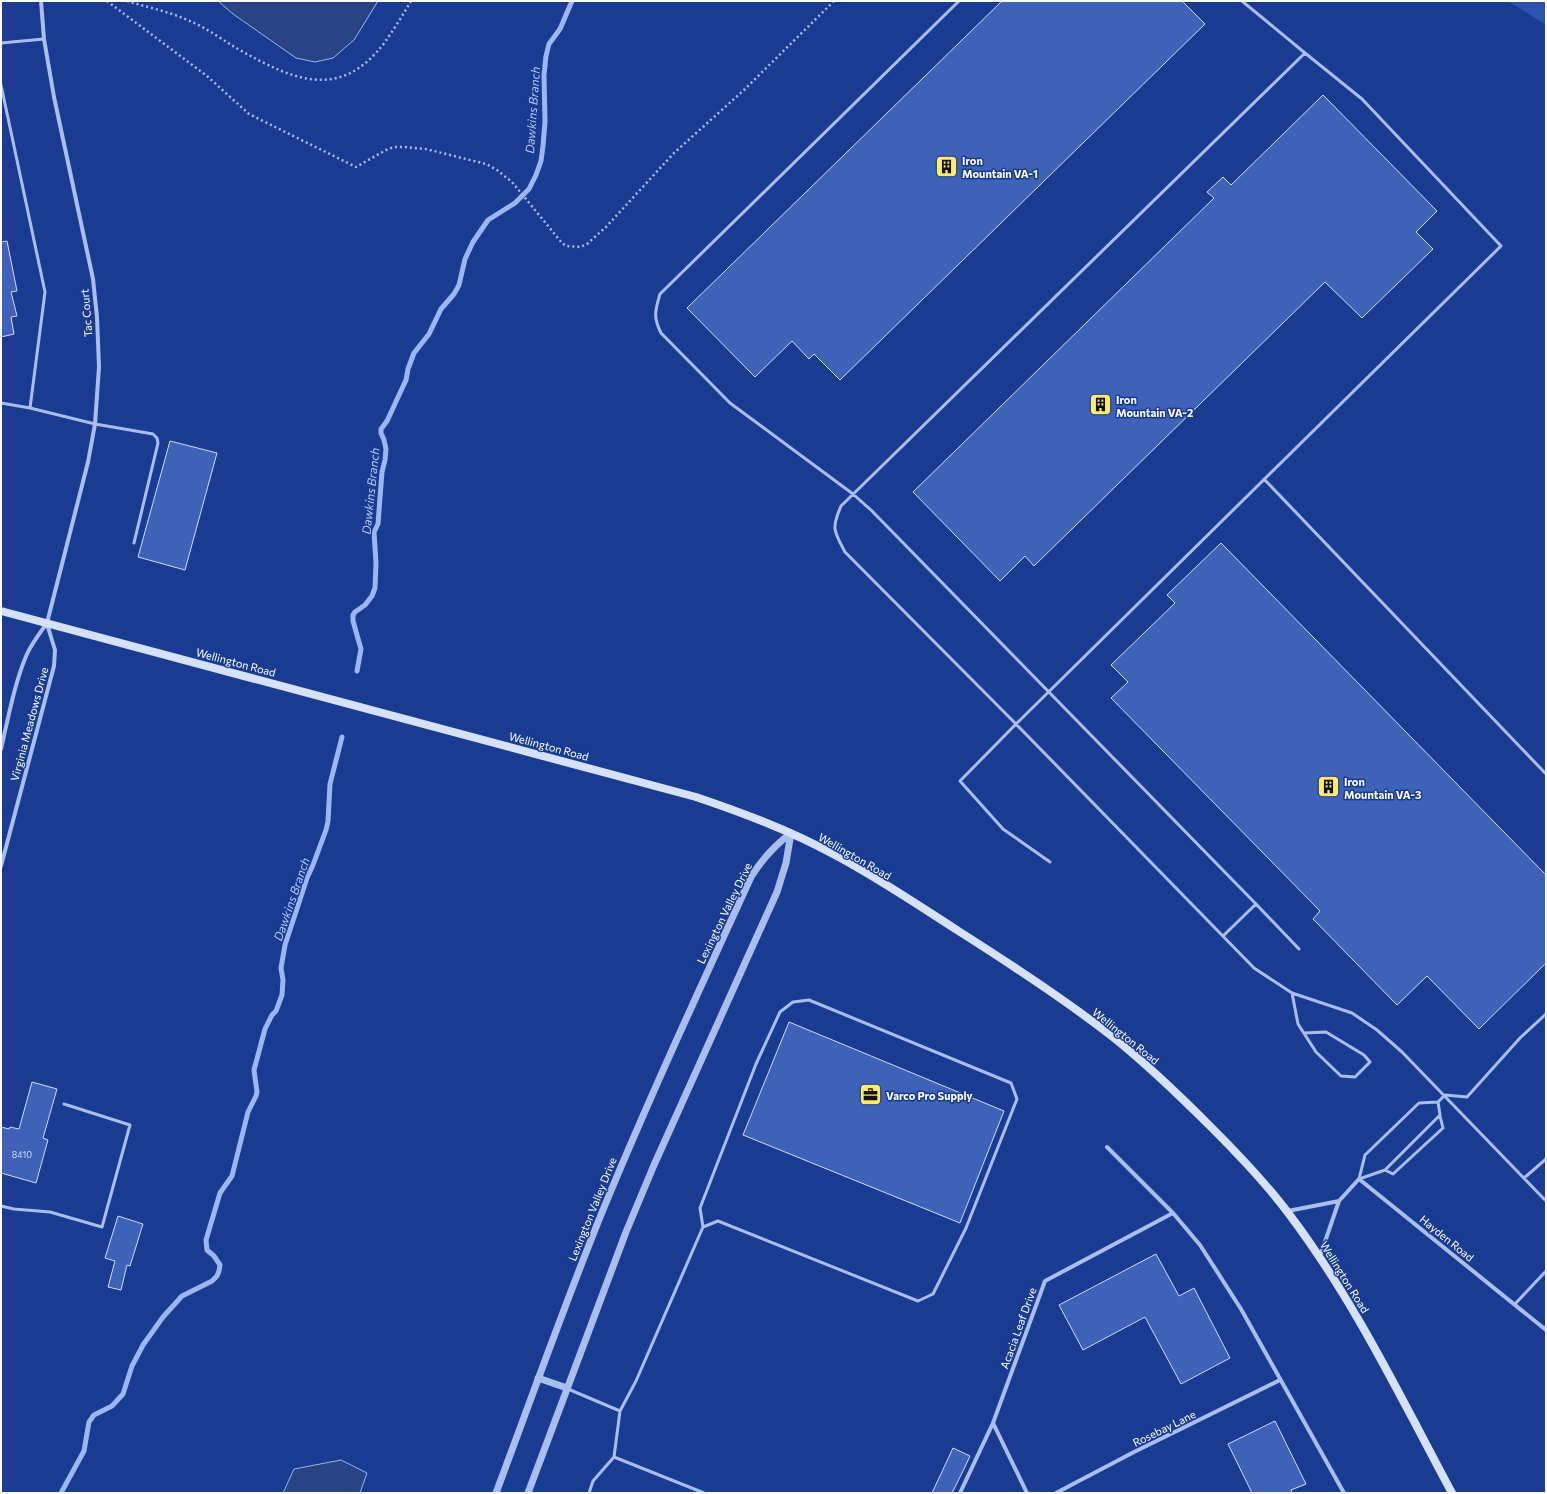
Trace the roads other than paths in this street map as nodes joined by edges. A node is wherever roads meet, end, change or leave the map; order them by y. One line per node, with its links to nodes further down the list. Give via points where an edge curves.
1 (41, 1): 4 (street, Tac Court)
2 (959, 1): 12 (lane, via 660,294 656,309 656,322 661,333 730,404)
3 (1242, 1): 6 (lane)
4 (44, 39): 5 (lane); 10 (street, Tac Court, via 93,279 98,367)
5 (1, 43)
6 (1305, 53): 11 (lane, via 1362,99 1501,246); 12 (lane)
7 (1, 85): 9 (lane, via 45,292)
8 (1, 403): 9 (lane)
9 (30, 408): 10 (lane)
10 (95, 424): 13 (lane, via 153,434 157,438 158,443); 15 (street, Tac Court, via 88,462)
11 (1264, 479): 16 (lane); 19 (lane)
12 (853, 494): 16 (lane); 17 (lane, via 841,506 835,520 835,532 845,552)
13 (134, 543)
14 (1, 611): 15 (main road, Wellington Road)
15 (47, 623): 18 (street, Virginia Meadows Drive, via 27,654 20,673); 20 (main road, Wellington Road, via 696,797); 22 (street, Virginia Meadows Drive, via 55,650 54,666)
16 (1049, 691): 17 (lane); 23 (lane)
17 (1016, 724): 21 (lane, via 960,781 1003,829); 24 (lane)
18 (1, 749)
19 (1546, 774)
20 (791, 833): 41 (main road, Wellington Road, via 853,865 1000,957 1112,1037 1198,1114 1251,1168); 48 (street, Lexington Valley Drive, via 775,845 751,877 631,1142); 50 (street, via 786,863 777,892 654,1165)
21 (1050, 862)
22 (1, 866)
23 (1256, 904): 24 (lane); 25 (lane)
24 (1223, 936): 26 (lane, via 1254,968)
25 (1299, 948)
26 (1292, 993): 28 (lane, via 1298,1024); 29 (lane, via 1352,1014 1377,1030)
27 (1546, 1014): 29 (lane, via 1520,1038 1467,1097)
28 (1304, 1033): 28 (lane, via 1316,1052 1341,1076 1355,1077 1370,1062 1364,1054 1326,1032)
29 (1445, 1095): 30 (lane); 37 (lane)
30 (1438, 1102): 32 (lane); 36 (lane, via 1419,1103 1399,1122 1365,1155)
31 (64, 1104): 40 (lane, via 130,1125 102,1227 50,1212)
32 (1440, 1116): 35 (lane); 35 (lane, via 1444,1128 1393,1174)
33 (1107, 1147): 42 (street)
34 (1546, 1159): 37 (lane)
35 (1384, 1170): 36 (lane)
36 (1359, 1178): 38 (street); 46 (street, Hayden Road)
37 (1524, 1178): 39 (lane)
38 (1339, 1200): 41 (street); 44 (street)
39 (1546, 1200)
40 (1, 1206)
41 (1288, 1211): 44 (main road, Wellington Road)
42 (1173, 1213): 49 (street, via 1200,1245 1241,1309); 52 (street, Acacia Leaf Drive, via 1045,1281)
43 (703, 1226): 43 (lane, via 700,1208 756,1064 780,1012 793,1002 809,1000 1011,1083 1017,1099 966,1228 933,1294 918,1301 718,1221); 51 (lane, via 636,1381)
44 (1320, 1256): 62 (main road, Wellington Road, via 1360,1321)
45 (1546, 1271): 46 (lane)
46 (1515, 1304): 47 (street, Hayden Road)
47 (1546, 1330)
48 (538, 1378): 50 (street); 54 (street, Lexington Valley Drive)
49 (1280, 1380): 60 (street, Rosebay Lane); 61 (street)
50 (567, 1388): 51 (lane); 55 (street)
51 (620, 1411): 53 (lane)
52 (993, 1423): 58 (street, Acacia Leaf Drive); 59 (street)
53 (614, 1456): 56 (lane, via 593,1481); 57 (lane)
54 (496, 1493)
55 (528, 1493)
56 (589, 1493)
57 (704, 1493)
58 (960, 1493)
59 (1027, 1493)
60 (1056, 1493)
61 (1344, 1493)
62 (1452, 1493)

